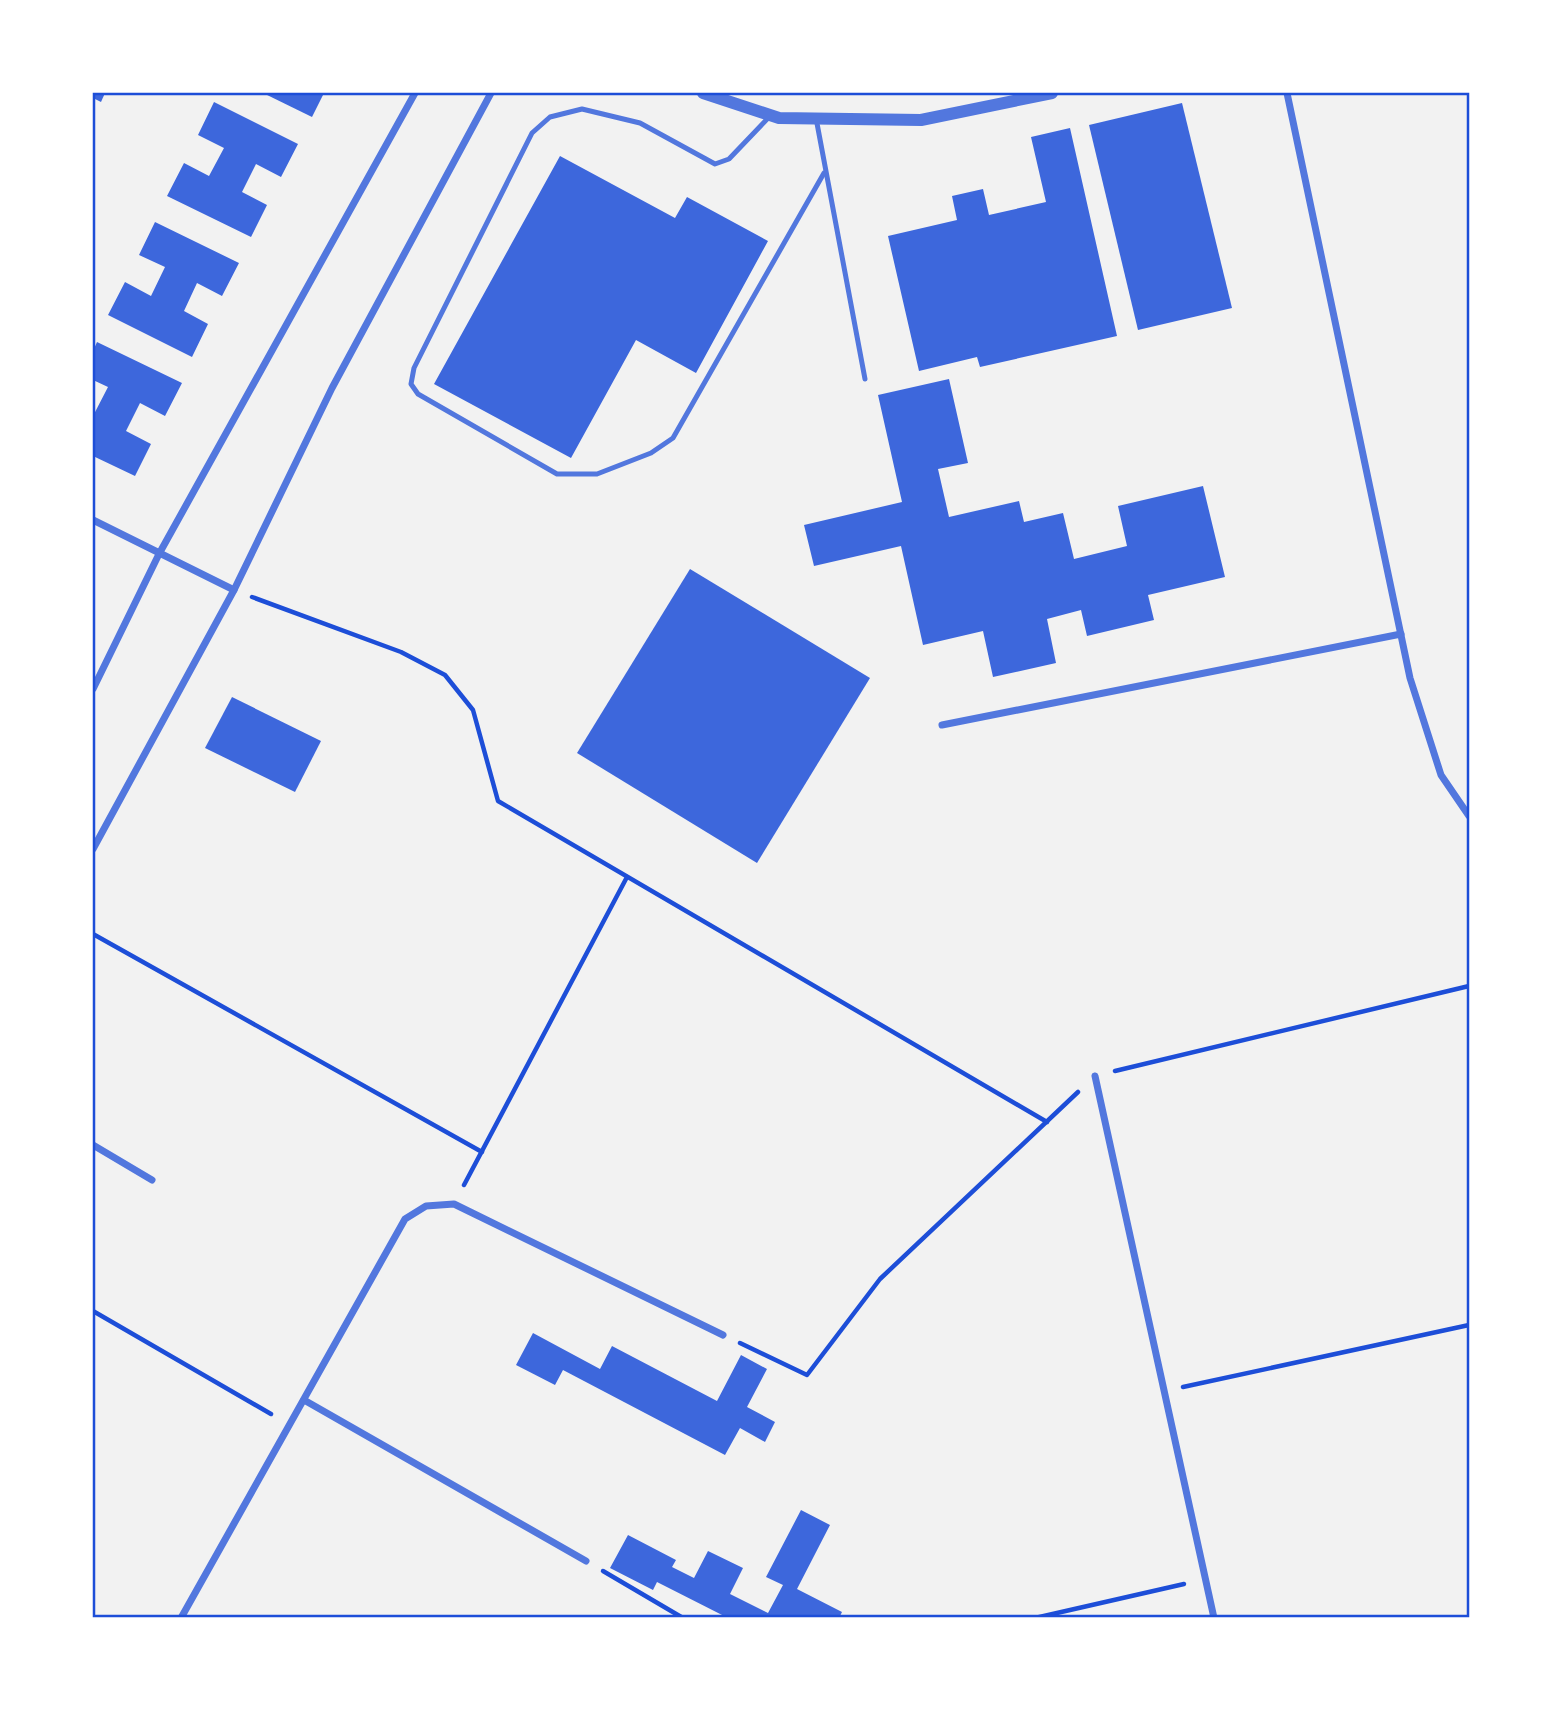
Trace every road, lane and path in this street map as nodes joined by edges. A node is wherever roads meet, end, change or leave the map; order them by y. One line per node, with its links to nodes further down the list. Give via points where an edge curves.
1 (415, 93): 11 (street)
2 (491, 93): 12 (street, via 332,388)
3 (703, 93): 6 (street)
4 (1052, 93): 7 (street, via 921,120)
5 (1287, 93): 13 (street)
6 (771, 115): 7 (street); 8 (lane, via 729,159 715,164 639,123 582,108 550,117 532,133 414,368 411,384 418,394 557,474 597,474 651,453 673,438)
7 (816, 118): 8 (lane)
8 (824, 173): 9 (lane)
9 (865, 379)
10 (93, 520): 11 (street)
11 (159, 554): 12 (street); 14 (street)
12 (234, 590): 17 (street); 18 (path, via 401,652 444,676 473,710 498,801)
13 (1401, 634): 15 (street); 16 (street, via 1441,775)
14 (93, 689)
15 (942, 725)
16 (1469, 816)
17 (93, 849)
18 (627, 877): 22 (path); 24 (path)
19 (93, 934): 24 (path)
20 (1469, 986): 21 (path)
21 (1095, 1076): 22 (path); 30 (street)
22 (1047, 1122): 29 (path, via 880,1279 807,1375)
23 (93, 1145): 25 (street)
24 (482, 1152): 26 (path)
25 (152, 1180)
26 (454, 1204): 29 (street); 31 (street, via 426,1206 405,1219)
27 (93, 1311): 32 (path)
28 (1469, 1325): 30 (path)
29 (723, 1335)
30 (1166, 1391): 34 (street)
31 (304, 1400): 32 (street); 33 (street)
32 (290, 1425): 35 (street)
33 (586, 1561): 36 (path)
34 (1206, 1579): 37 (path); 38 (street)
35 (181, 1618)
36 (683, 1618)
37 (1035, 1618)
38 (1214, 1618)

